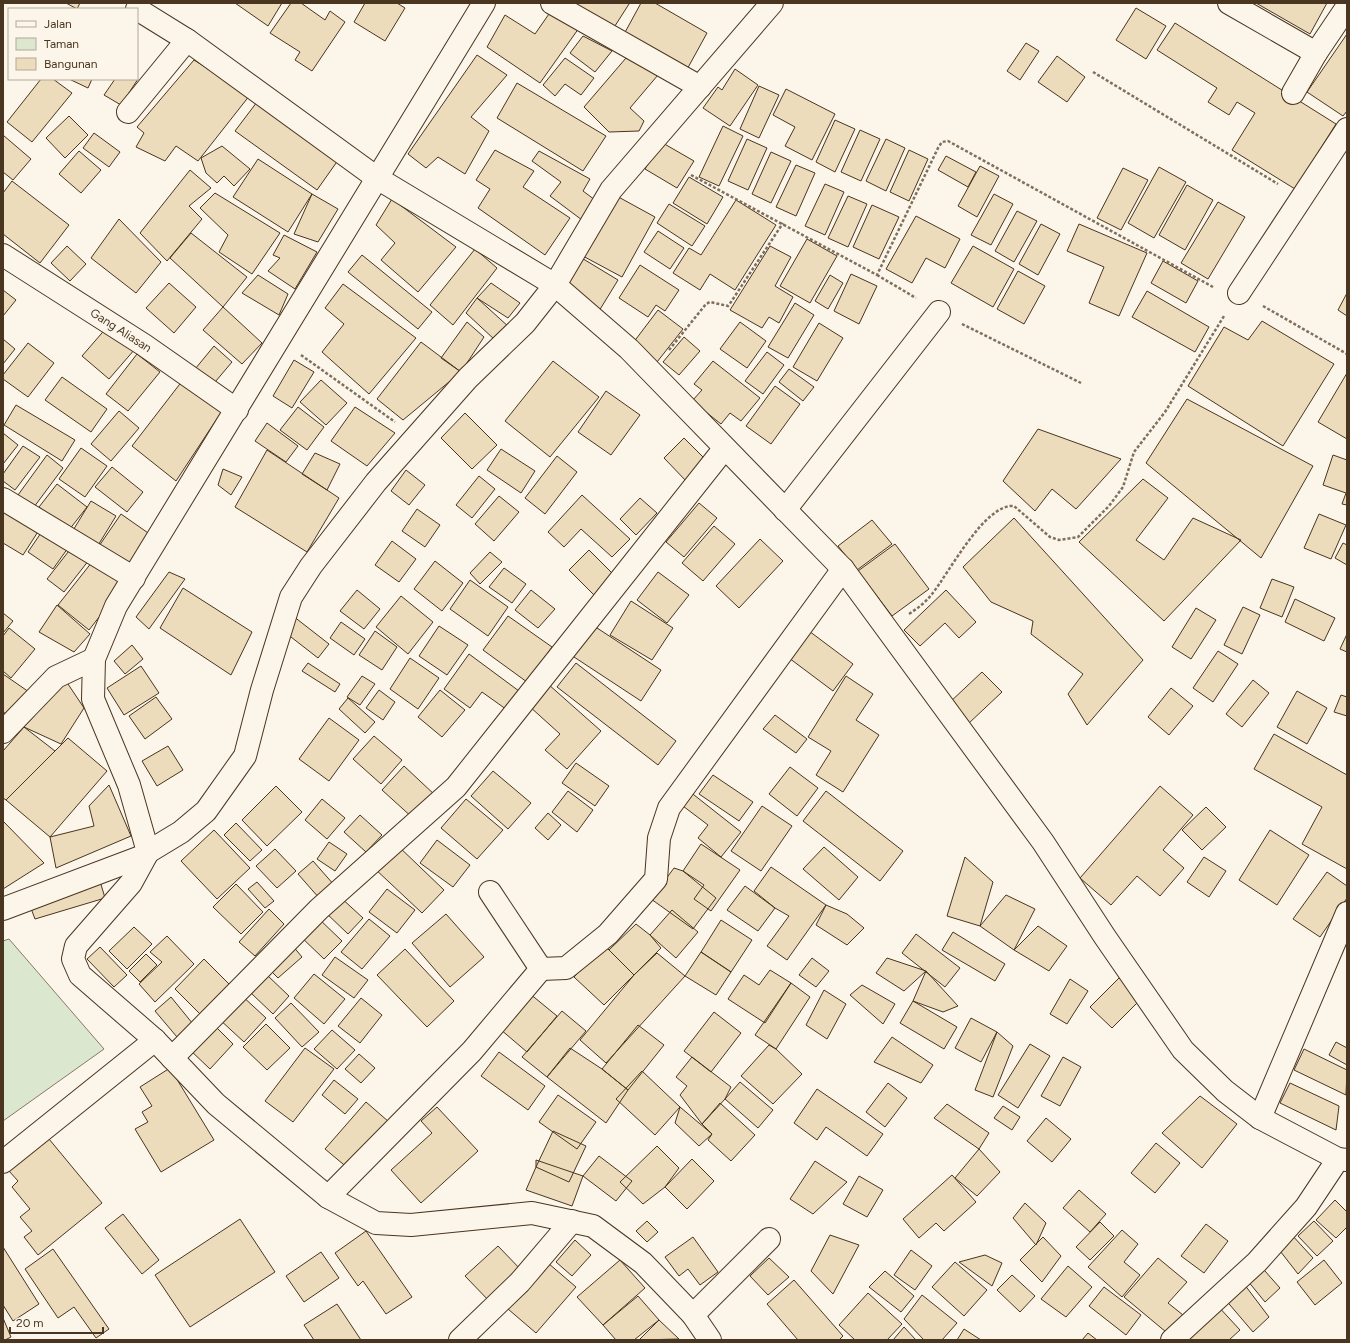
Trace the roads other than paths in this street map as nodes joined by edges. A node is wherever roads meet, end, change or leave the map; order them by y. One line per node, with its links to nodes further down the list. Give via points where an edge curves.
1 (484, 3): 13 (street)
2 (552, 3): 9 (street)
3 (772, 3): 9 (street)
4 (1228, 3): 8 (street)
5 (1347, 7): 8 (street)
6 (138, 10): 7 (street)
7 (187, 40): 11 (street); 13 (street)
8 (1316, 53): 10 (street)
9 (700, 87): 15 (street, via 611,190)
10 (1293, 93)
11 (128, 112)
12 (1347, 129): 16 (street)
13 (382, 169): 15 (street); 18 (street)
14 (3, 254): 18 (street, Gang Aliasan, via 144,345)
15 (555, 286): 19 (street, via 629,349); 26 (street, via 525,323 468,378 376,482 311,566 291,597 262,690 245,756 206,811 181,832)
16 (1239, 293)
17 (939, 312): 21 (street)
18 (237, 410): 23 (street)
19 (724, 449): 21 (street); 32 (street, via 456,787 319,908)
20 (3, 499): 23 (street)
21 (785, 510): 22 (street)
22 (843, 569): 30 (street, via 669,808 659,838 656,879 608,934 566,968); 33 (street, via 1043,842 1105,938 1183,1050 1225,1091)
23 (134, 578): 24 (street, via 116,606)
24 (94, 659): 25 (street, via 56,677); 26 (street, via 93,699 129,785)
25 (3, 732)
26 (147, 850): 28 (street); 31 (street, via 131,883 76,946 73,959 80,976)
27 (490, 892): 30 (street)
28 (3, 909)
29 (1347, 913): 33 (street)
30 (541, 969): 36 (street, via 472,1051)
31 (155, 1040): 32 (street); 35 (street)
32 (172, 1058): 36 (street, via 216,1104)
33 (1260, 1118): 34 (street)
34 (1343, 1160): 42 (street, via 1306,1207 1257,1262)
35 (3, 1162)
36 (328, 1196): 37 (street, via 376,1222 411,1225 532,1213)
37 (572, 1221): 39 (street, via 593,1226 643,1263); 40 (street, via 520,1282)
38 (769, 1239): 39 (street)
39 (694, 1315): 41 (street)
40 (460, 1340)
41 (710, 1340)
42 (1172, 1340)

